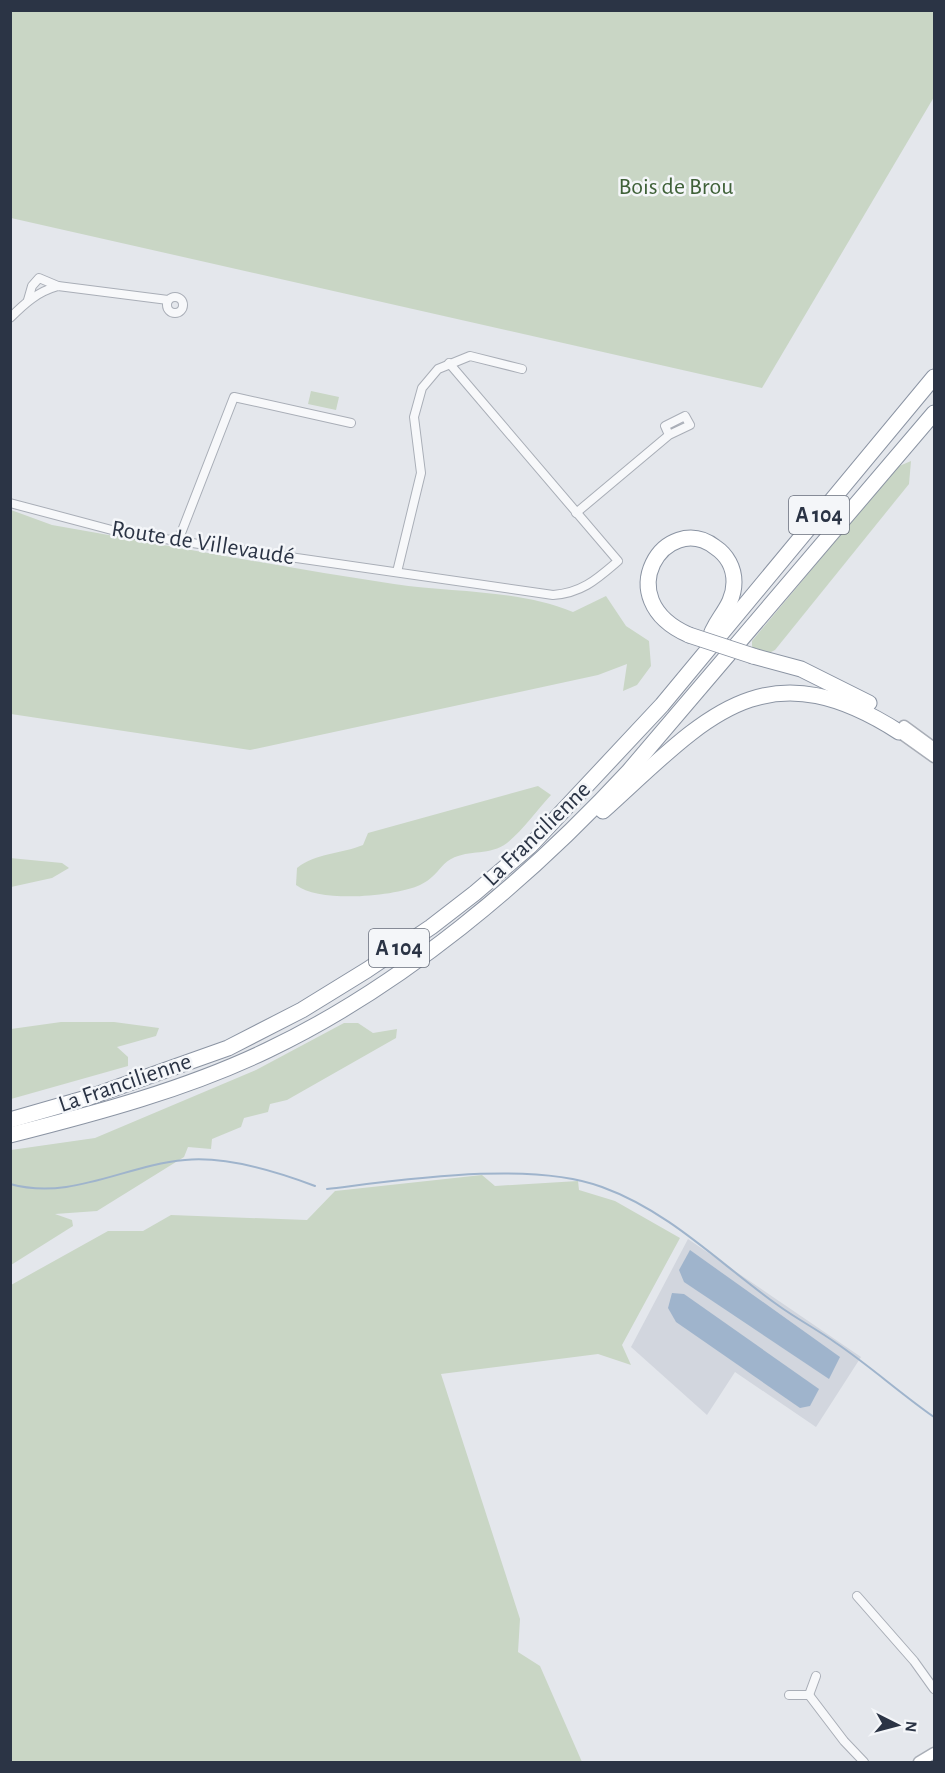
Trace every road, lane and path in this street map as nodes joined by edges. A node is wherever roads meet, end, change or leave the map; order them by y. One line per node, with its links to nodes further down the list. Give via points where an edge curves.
1 (58, 286): 2 (street); 2 (street, via 39,278); 3 (street)
2 (28, 300): 4 (street)
3 (168, 300)
4 (10, 318)
5 (449, 363): 6 (street, via 470,356); 12 (street); 14 (street, via 428,378 417,401 415,431 421,473)
6 (522, 369)
7 (934, 377): 15 (highway, La Francilienne / A 104)
8 (934, 413): 19 (highway, La Francilienne / A 104, via 656,740)
9 (351, 423): 13 (street, via 234,397)
10 (669, 435): 12 (street)
11 (10, 503): 13 (street, Route de Villevaudé, via 123,533)
12 (576, 513): 14 (street, Route de Villevaudé, via 618,561 581,590 553,595)
13 (178, 541): 14 (street, Route de Villevaudé)
14 (397, 572)
15 (707, 654): 16 (highway, bridge, via 710,634 730,602 732,570 721,550 712,544 695,538 678,541 663,549 650,569 648,583 658,615 673,628 689,635 753,656 824,678); 20 (highway, La Francilienne / A 104, via 530,846 440,921 376,964 302,1010 228,1048 90,1097)
16 (902, 729): 17 (main road); 18 (main road); 19 (highway, via 816,693 781,692 750,699 707,721 575,837)
17 (934, 748)
18 (934, 757)
19 (560, 840): 21 (highway, La Francilienne / A 104, via 476,914 330,1018 268,1051 191,1082)
20 (10, 1120)
21 (10, 1135)
22 (857, 1596): 24 (street)
23 (816, 1676): 26 (street)
24 (934, 1689)
25 (789, 1695): 26 (street)
26 (809, 1695): 28 (street)
27 (934, 1753): 29 (main road)
28 (864, 1762)
29 (919, 1762)

